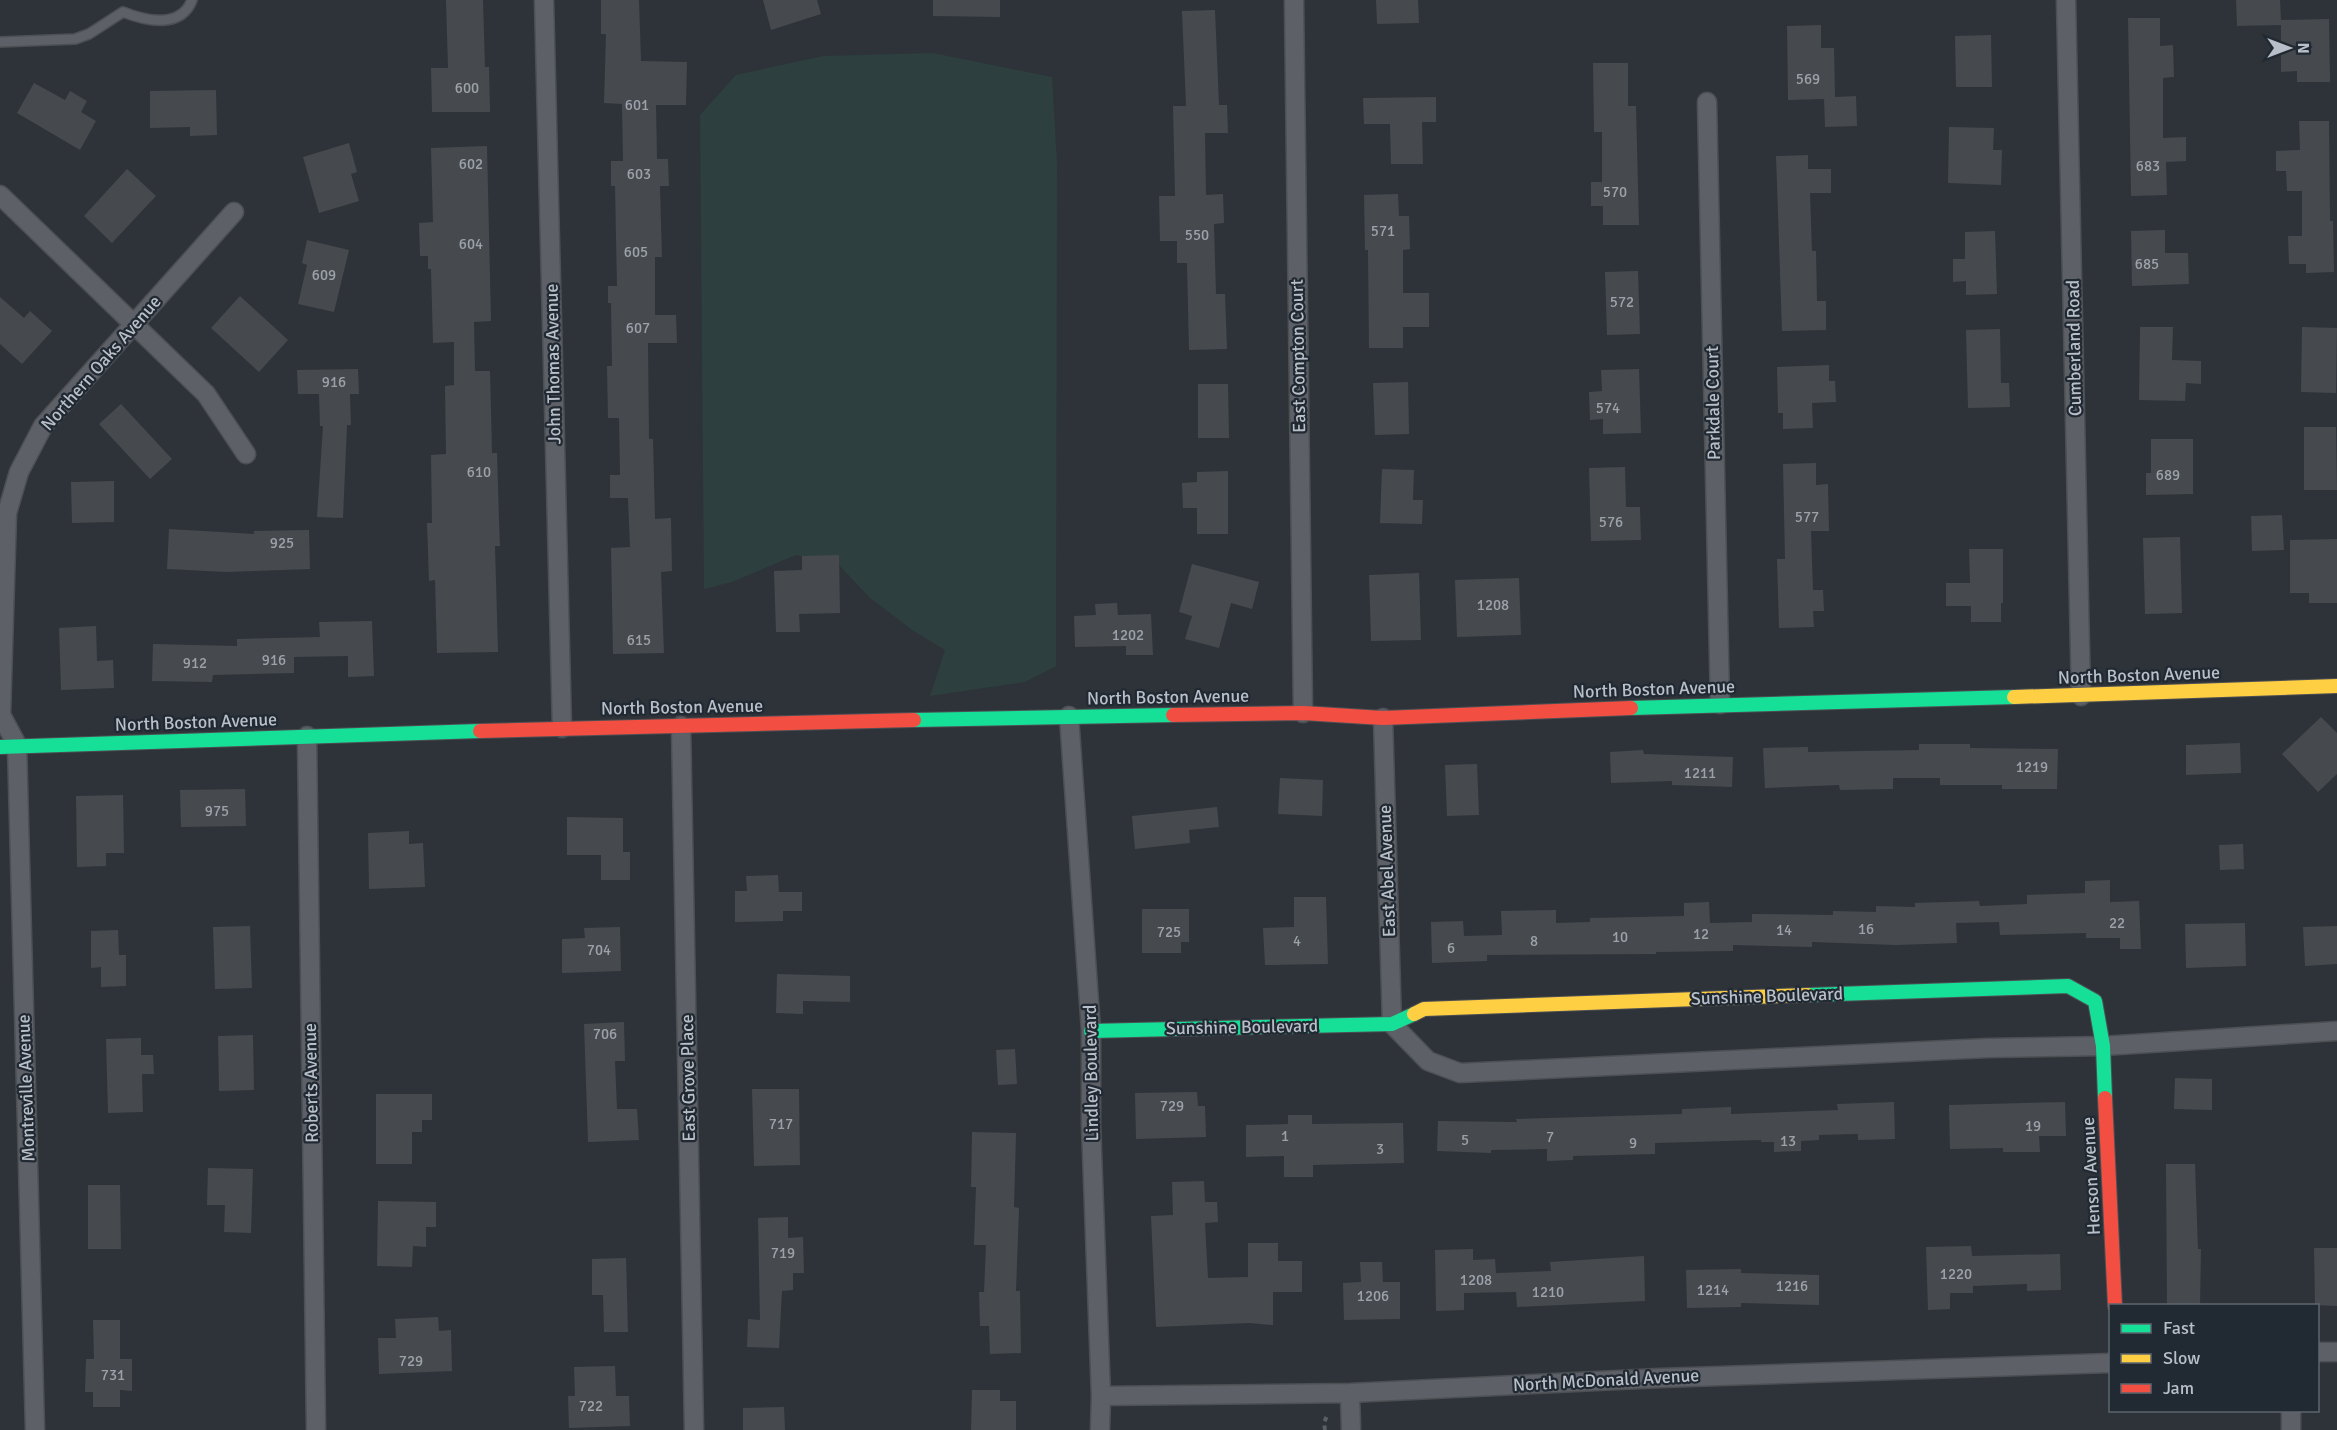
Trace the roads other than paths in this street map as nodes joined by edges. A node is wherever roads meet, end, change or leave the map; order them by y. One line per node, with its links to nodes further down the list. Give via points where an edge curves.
1 (123, 0): 6 (lane)
2 (192, 0): 6 (lane, via 184,13 174,19 146,19)
3 (544, 0): 20 (street, John Thomas Avenue)
4 (1294, 0): 16 (street, East Compton Court)
5 (2067, 0): 14 (street, Cumberland Road)
6 (123, 12): 7 (lane, via 75,39)
7 (0, 42)
8 (1707, 102): 15 (street, Parkdale Court)
9 (0, 195): 11 (street)
10 (234, 212): 11 (street, Northern Oaks Avenue)
11 (135, 324): 12 (street, via 206,394); 22 (street, Northern Oaks Avenue, via 43,426 19,472 7,513 1,715)
12 (246, 454)
13 (2337, 686): 14 (street, North Boston Avenue)
14 (2081, 696): 15 (street, North Boston Avenue)
15 (1720, 704): 18 (street, North Boston Avenue)
16 (1303, 713): 17 (street, North Boston Avenue); 18 (street, North Boston Avenue)
17 (1069, 716): 19 (street, North Boston Avenue); 24 (street, Lindley Boulevard)
18 (1383, 718): 23 (street, East Abel Avenue)
19 (681, 726): 20 (street, North Boston Avenue); 36 (street, East Grove Place)
20 (562, 728): 21 (street, North Boston Avenue)
21 (307, 736): 22 (street, North Boston Avenue); 35 (street, Roberts Avenue)
22 (9, 746): 34 (street, Montreville Avenue)
23 (1392, 1024): 24 (street, Sunshine Boulevard); 26 (street, via 1428,1061 1460,1074 1988,1048); 26 (street, Sunshine Boulevard, via 1424,1009 2068,986 2095,1001)
24 (1092, 1031): 32 (street, Lindley Boulevard)
25 (2337, 1031): 26 (street)
26 (2103, 1046): 27 (street, Henson Avenue)
27 (2115, 1304)
28 (2319, 1352): 29 (street)
29 (2337, 1352)
30 (2109, 1362): 31 (street, North McDonald Avenue)
31 (1350, 1393): 32 (street, North McDonald Avenue); 38 (street)
32 (1101, 1396): 37 (street, Lindley Boulevard)
33 (2291, 1412): 39 (street)
34 (35, 1430)
35 (316, 1430)
36 (694, 1430)
37 (1100, 1430)
38 (1351, 1430)
39 (2291, 1430)

